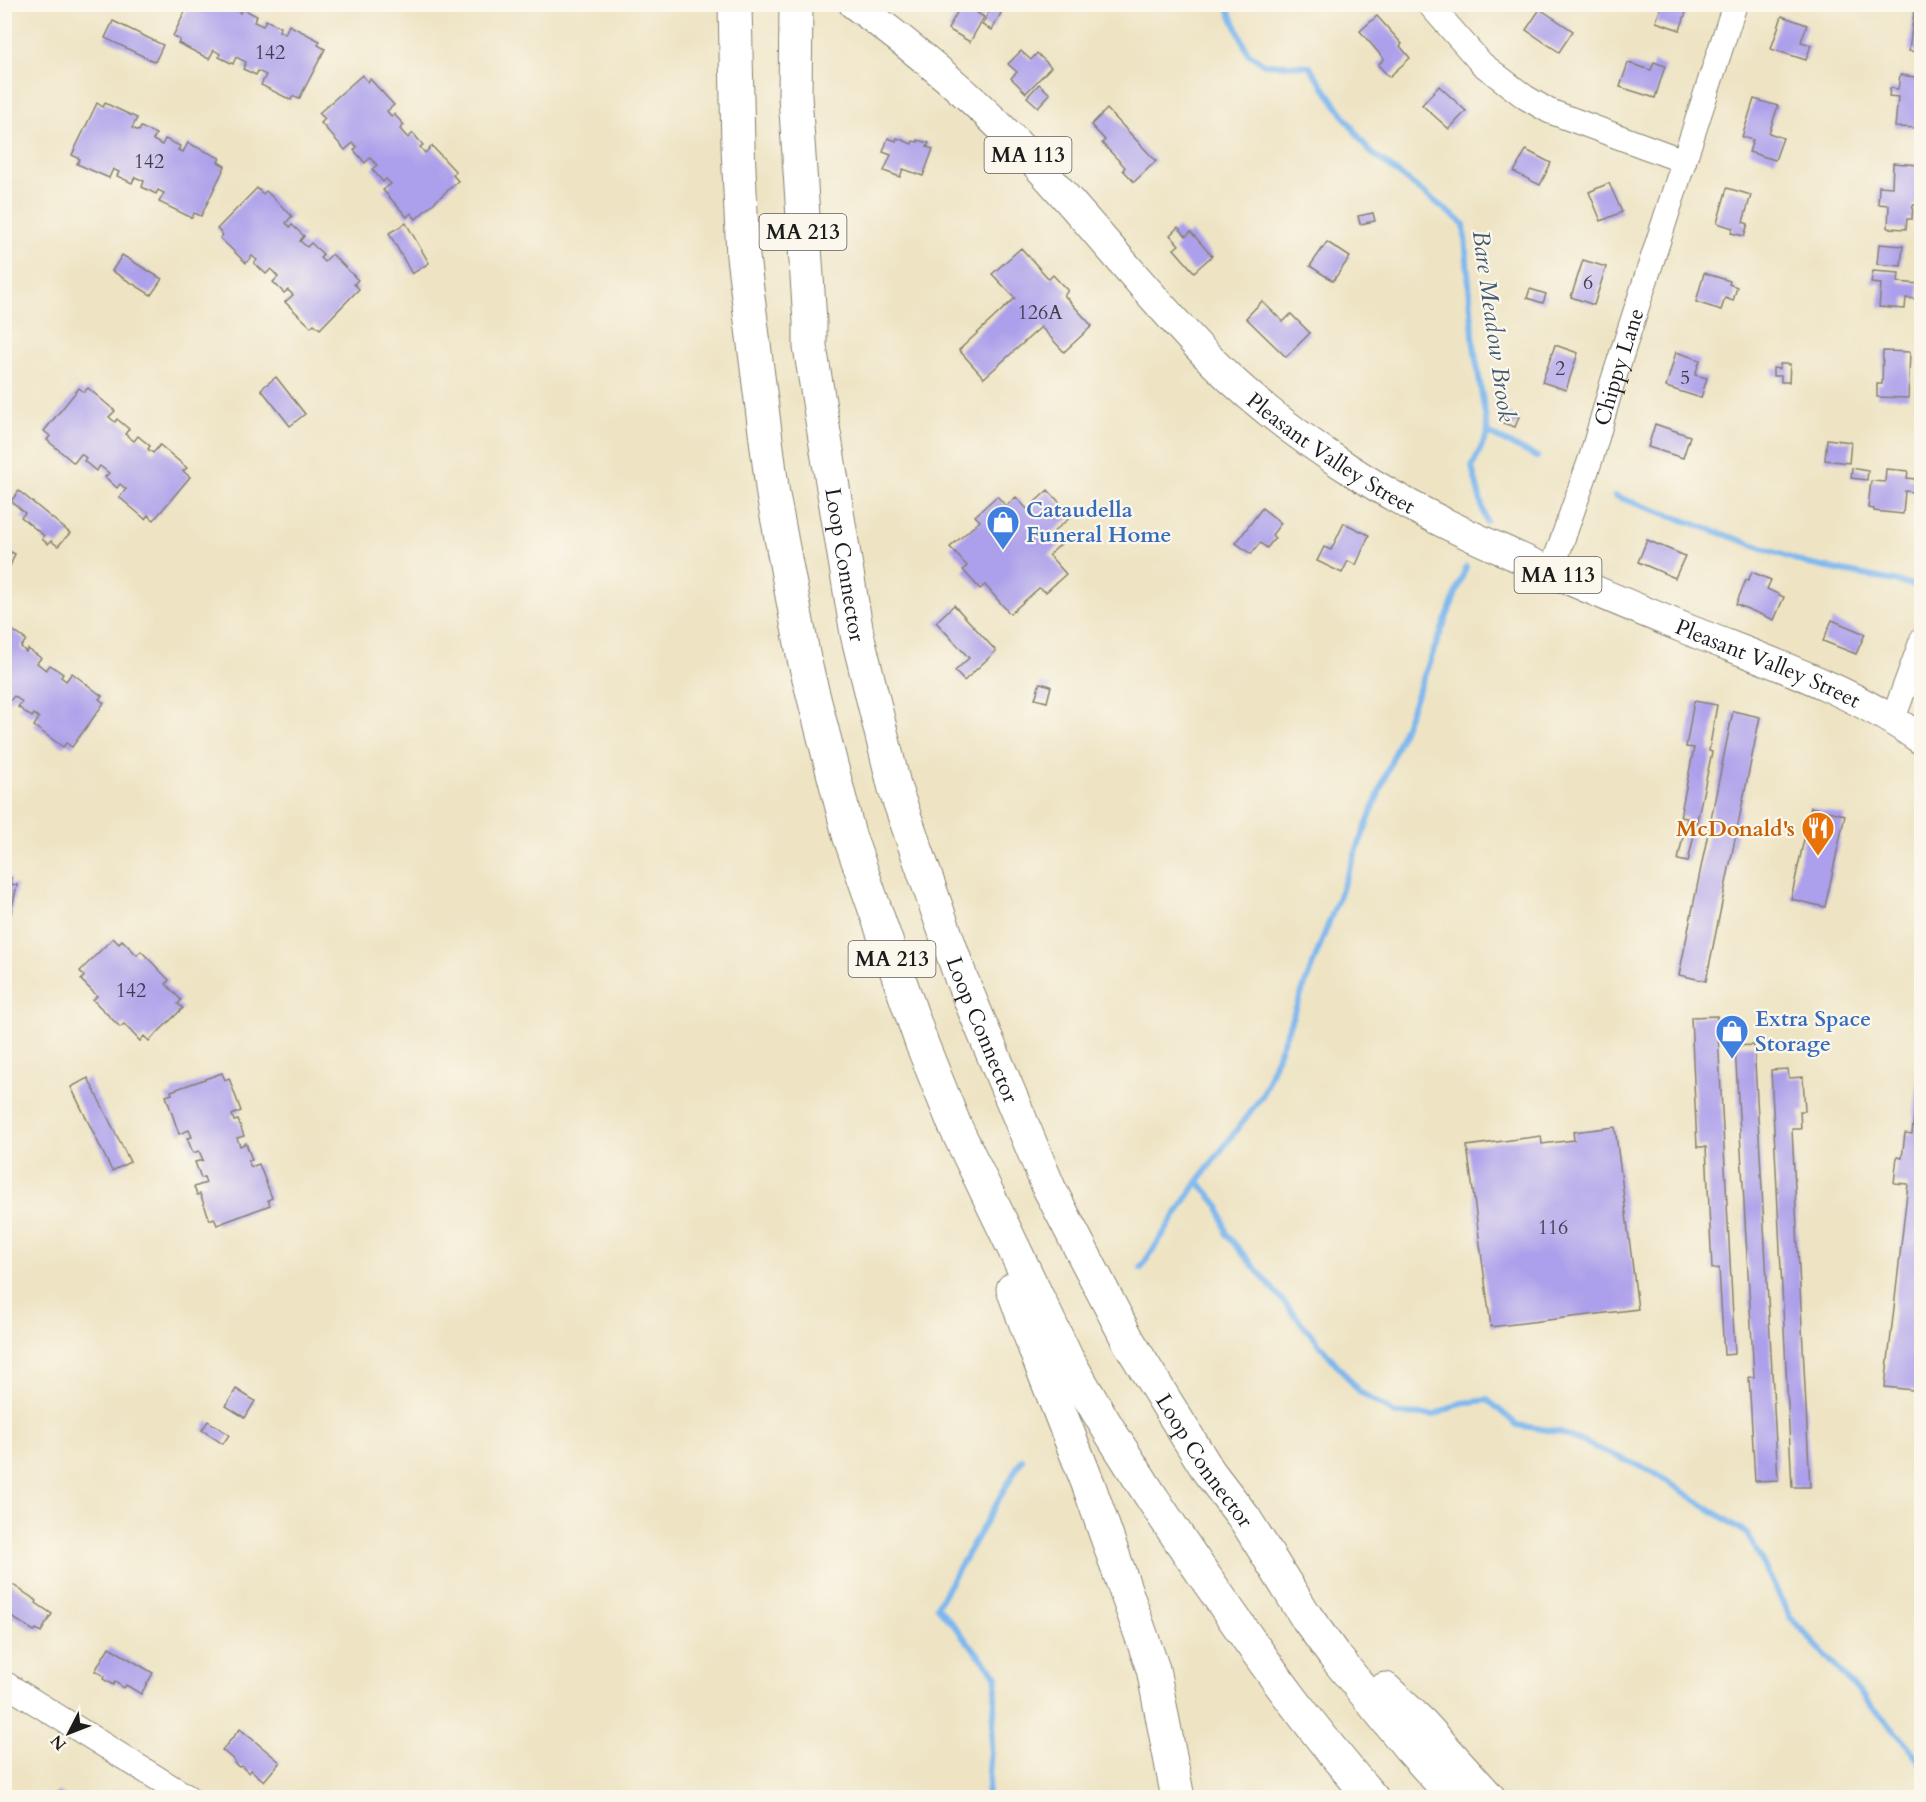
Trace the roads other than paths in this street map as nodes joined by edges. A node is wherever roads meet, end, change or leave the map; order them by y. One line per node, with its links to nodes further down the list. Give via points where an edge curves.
1 (735, 4): 11 (highway, MA 213, via 743,257 773,495 804,659 849,835)
2 (796, 4): 12 (highway, Loop Connector / MA 213, via 795,96 810,347 857,634 895,789 961,978 1048,1188 1129,1342 1209,1472 1245,1519)
3 (854, 4): 7 (main road, Pleasant Valley Street / MA 113, via 992,118 1210,358 1279,421 1395,498)
4 (1429, 4): 6 (street, via 1482,64 1525,97 1549,111)
5 (1735, 4): 6 (street, Chippy Lane)
6 (1684, 161): 7 (street, Chippy Lane)
7 (1551, 572): 9 (main road, Pleasant Valley Street / MA 113, via 1817,682)
8 (1922, 640): 9 (street)
9 (1893, 720): 10 (main road, Pleasant Valley Street / MA 113)
10 (1922, 740)
11 (955, 1126): 15 (highway, via 1153,1669); 16 (highway, MA 213, via 1067,1359 1118,1443 1264,1664)
12 (1292, 1594): 17 (highway, Loop Connector / MA 213, via 1333,1654); 18 (highway)
13 (4, 1683): 14 (street)
14 (189, 1797)
15 (1178, 1797)
16 (1372, 1797)
17 (1455, 1797)
18 (1489, 1797)

